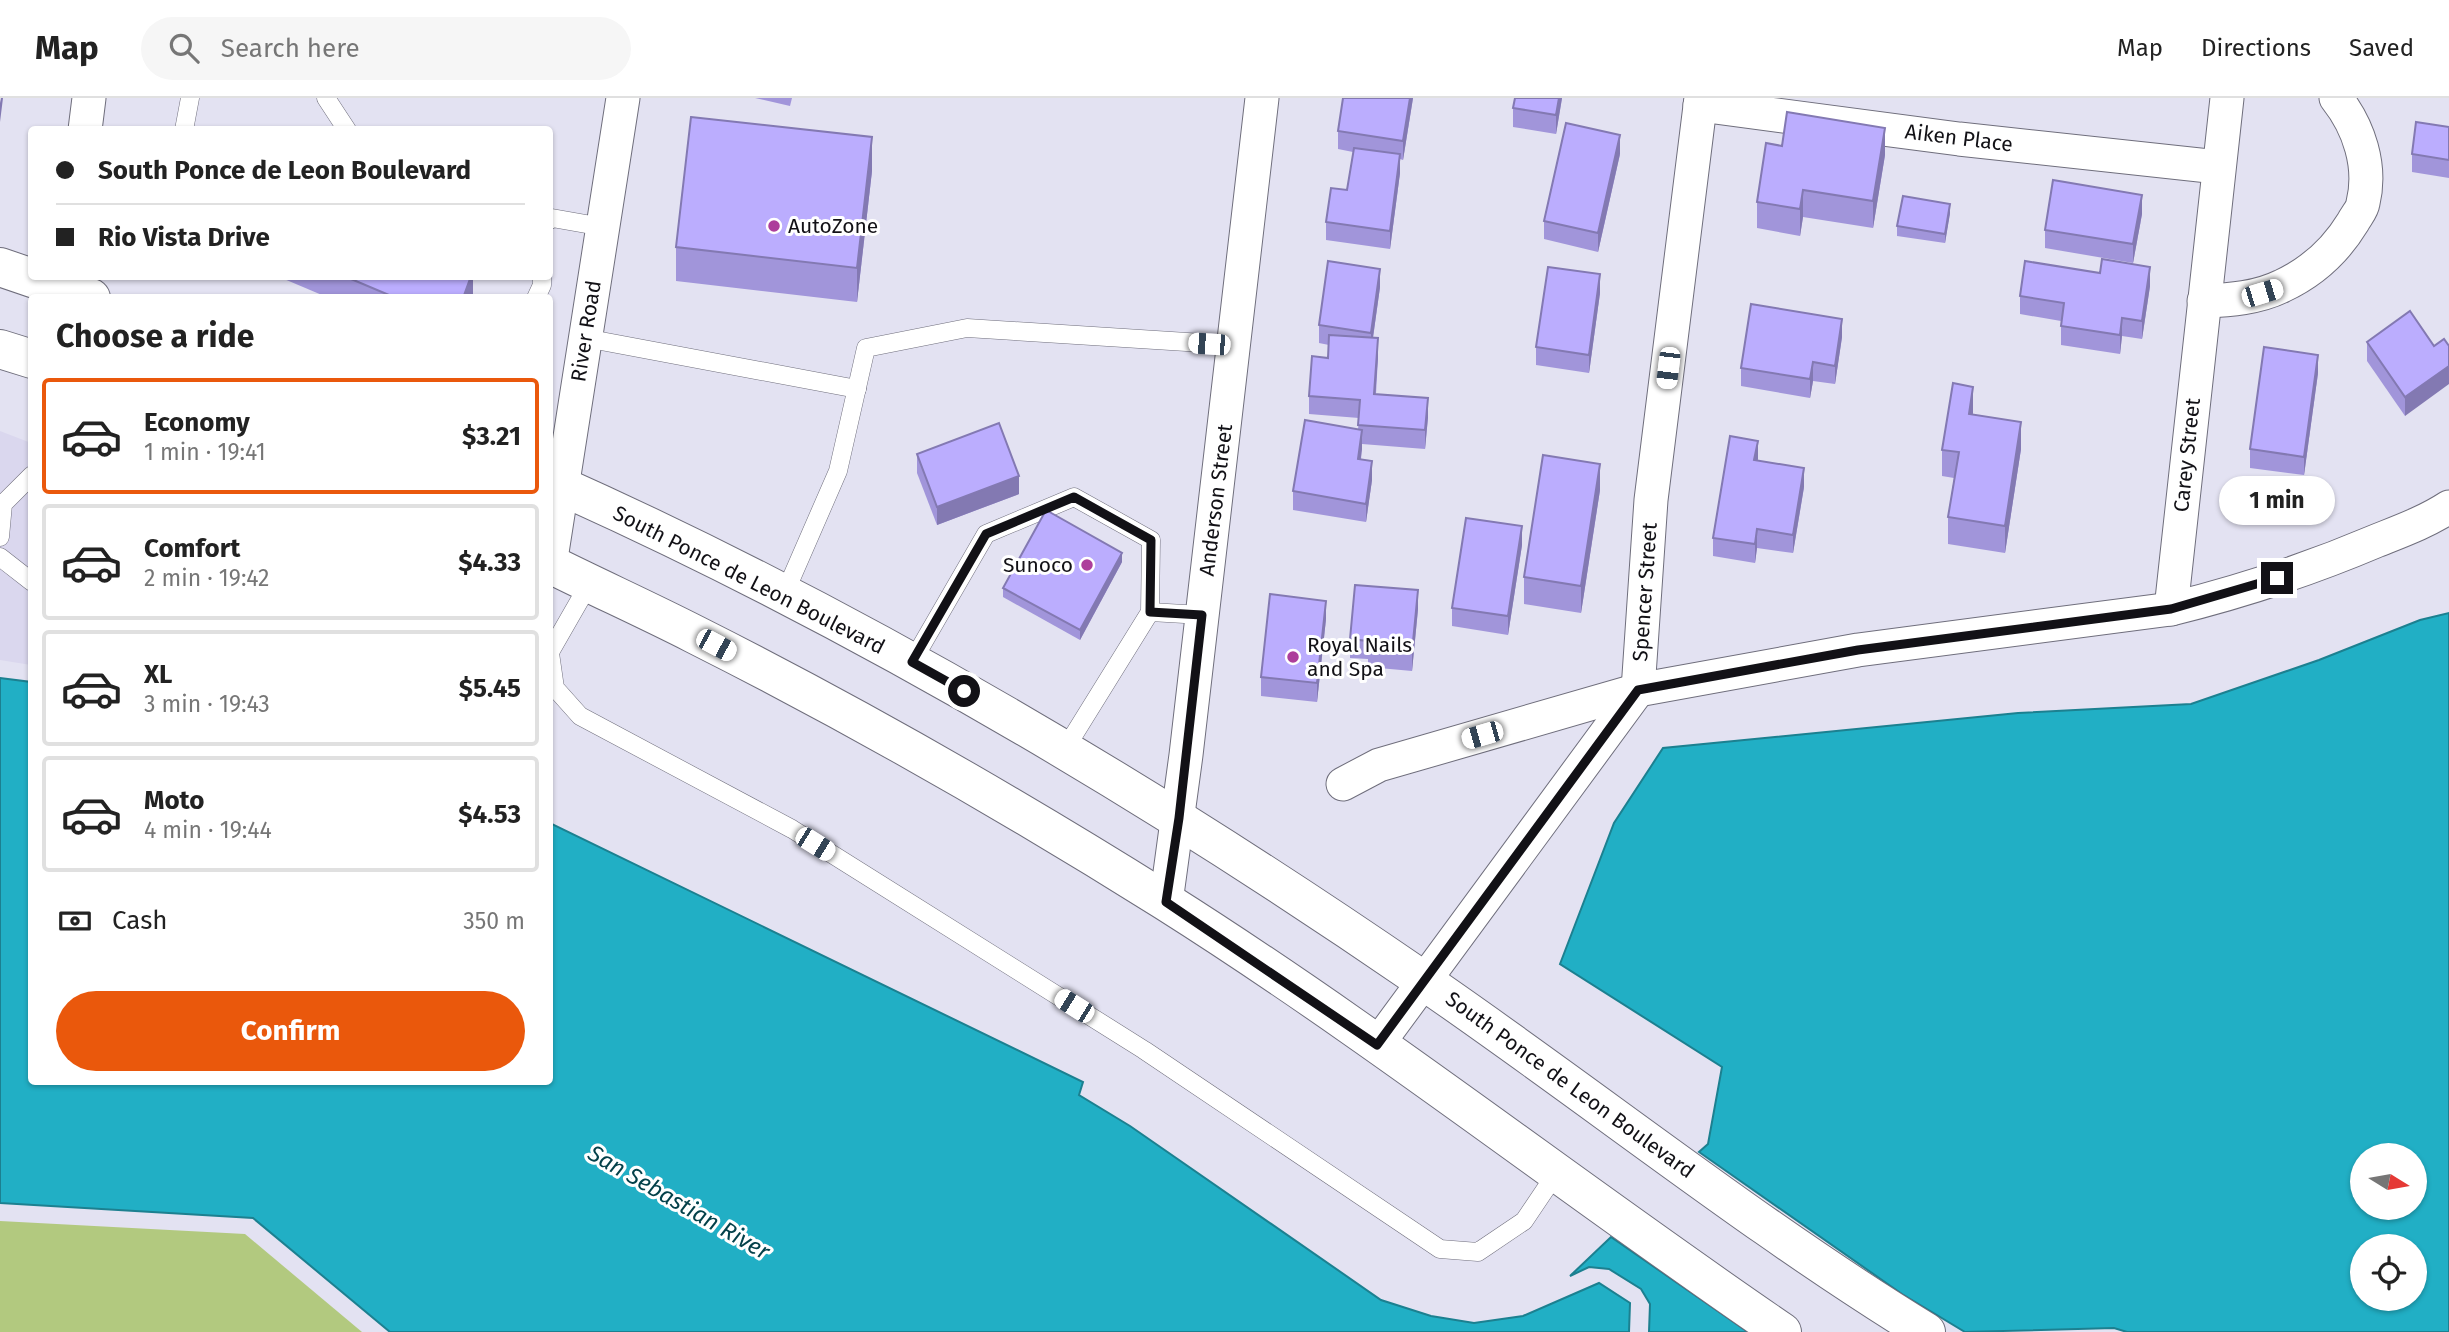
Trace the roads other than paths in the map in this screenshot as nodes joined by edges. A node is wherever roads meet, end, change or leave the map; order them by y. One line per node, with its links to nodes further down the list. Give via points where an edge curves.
1 (89, 98): 9 (street)
2 (190, 98): 10 (lane)
3 (326, 98): 11 (lane)
4 (623, 98): 14 (street, River Road)
5 (1262, 98): 21 (street, Anderson Street)
6 (2227, 98): 12 (street, Carey Street)
7 (2336, 98): 19 (street, via 2358,132 2366,168 2363,205 2343,238 2315,267 2281,287 2243,299)
8 (1700, 101): 12 (street, Aiken Place, via 1959,139); 41 (street, Spencer Street, via 1651,500)
9 (86, 126)
10 (185, 126)
11 (344, 126)
12 (2218, 167): 19 (street, Carey Street)
13 (553, 218): 14 (lane)
14 (603, 227): 20 (street, River Road)
15 (0, 267): 16 (highway)
16 (28, 276)
17 (38, 280): 18 (highway)
18 (68, 290)
19 (2204, 301): 35 (street, Carey Street)
20 (585, 338): 24 (lane); 26 (street, River Road)
21 (1234, 345): 24 (lane, via 967,328 866,348); 37 (street, Anderson Street)
22 (0, 349): 23 (highway)
23 (28, 358)
24 (857, 389): 34 (lane, via 838,471)
25 (28, 479): 29 (lane, via 3,505)
26 (555, 484): 28 (street, River Road); 34 (highway, South Ponce de Leon Boulevard)
27 (2449, 507): 35 (street, via 2329,561)
28 (553, 516)
29 (0, 530)
30 (0, 557): 32 (lane)
31 (553, 566): 33 (highway)
32 (28, 579)
33 (589, 584): 38 (lane); 45 (highway, via 830,705 984,791)
34 (784, 595): 39 (highway, South Ponce de Leon Boulevard)
35 (2171, 609): 41 (street, via 1858,650)
36 (1150, 612): 37 (lane); 39 (lane, via 1151,540 1074,497 986,534); 42 (lane)
37 (1202, 615): 44 (street, Anderson Street)
38 (553, 647)
39 (912, 662): 42 (highway, South Ponce de Leon Boulevard)
40 (553, 674): 48 (lane, via 555,688 580,716 792,829 1144,1050 1440,1249 1478,1252 1524,1221)
41 (1638, 690): 43 (street, via 1379,765); 46 (street, Spencer Street)
42 (1065, 749): 44 (highway, South Ponce de Leon Boulevard)
43 (1343, 784)
44 (1179, 818): 45 (street, Anderson Street); 46 (highway, South Ponce de Leon Boulevard)
45 (1166, 902): 47 (highway)
46 (1423, 980): 47 (street, Spencer Street); 50 (highway, South Ponce de Leon Boulevard, via 1807,1254)
47 (1377, 1045): 48 (highway)
48 (1557, 1172): 49 (highway)
49 (1782, 1332)
50 (1926, 1332)

